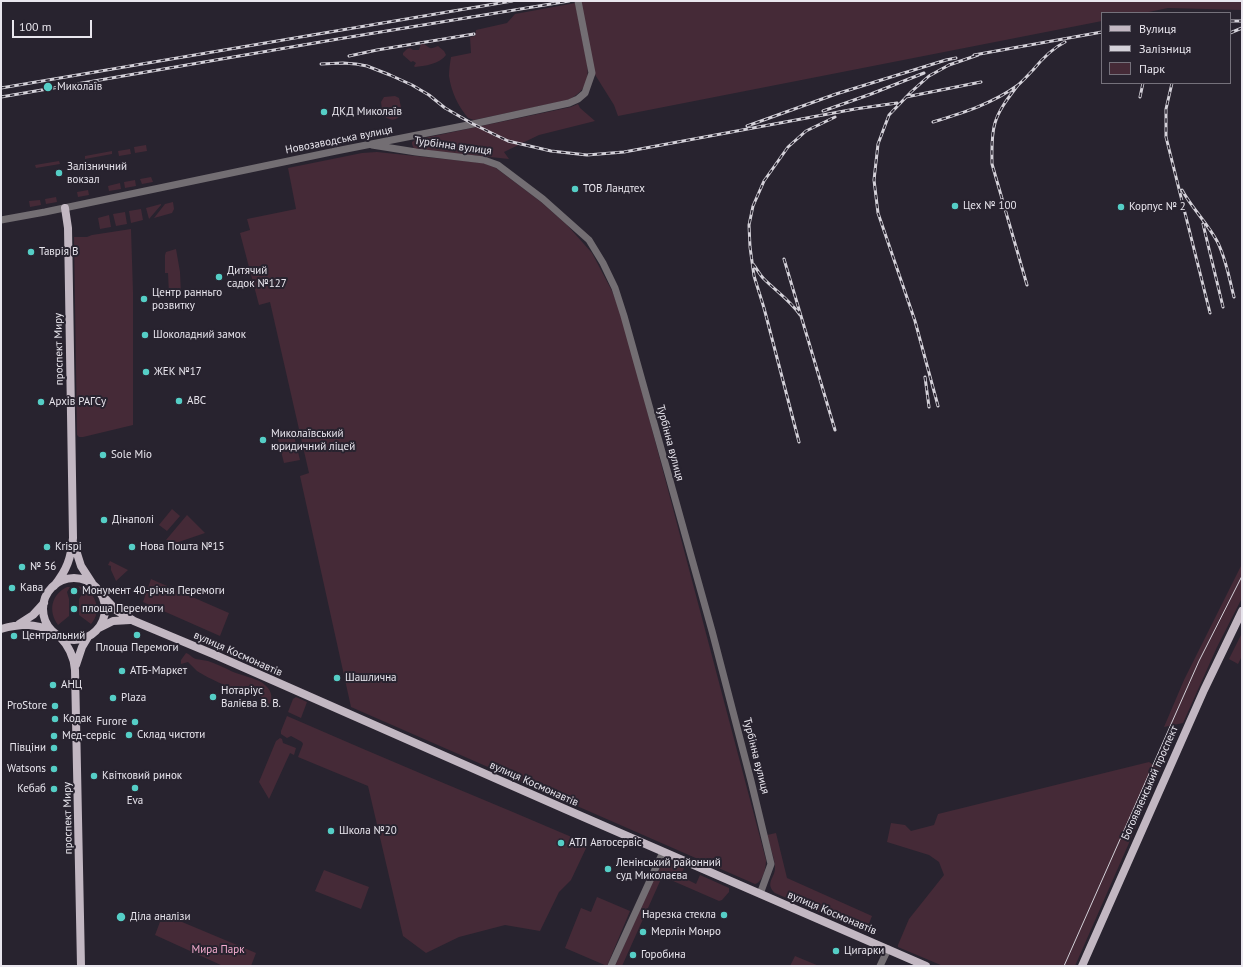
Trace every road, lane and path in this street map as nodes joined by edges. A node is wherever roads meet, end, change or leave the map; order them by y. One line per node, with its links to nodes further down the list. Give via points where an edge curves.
1 (578, 1): 2 (street, Новозаводська вулиця, via 592,73 585,93 578,99)
2 (372, 145): 3 (street, Новозаводська вулиця); 19 (street, Турбінна вулиця, via 484,160 498,165 543,199 589,240 603,263 624,316 751,780 771,864)
3 (65, 208): 4 (street, Новозаводська вулиця); 5 (main road, проспект Миру, via 68,228)
4 (1, 220)
5 (73, 538): 6 (main road, проспект Миру, via 77,556); 7 (main road, проспект Миру, via 68,564)
6 (94, 585): 7 (main road, via 74,578 61,581); 8 (main road)
7 (54, 586): 9 (main road)
8 (101, 594): 11 (main road, вулиця Космонавтів, via 116,610); 13 (main road, via 105,612)
9 (44, 603): 12 (main road, via 29,618); 15 (main road, via 45,618)
10 (1242, 611): 25 (main road, Богоявленський проспект, via 1204,690)
11 (134, 622): 13 (main road, вулиця Космонавтів, via 118,620); 18 (main road, вулиця Космонавтів, via 213,654)
12 (16, 625): 14 (main road); 15 (main road, via 33,625)
13 (99, 628): 16 (main road)
14 (1, 629)
15 (57, 634): 16 (main road, via 73,640); 17 (main road, проспект Миру, via 73,654)
16 (88, 637): 17 (main road, проспект Миру)
17 (75, 670): 21 (main road, проспект Миру)
18 (663, 852): 19 (main road, вулиця Космонавтів); 22 (street)
19 (760, 894): 20 (main road, вулиця Космонавтів)
20 (888, 949): 23 (street); 24 (main road, вулиця Космонавтів)
21 (81, 966)
22 (611, 966)
23 (880, 966)
24 (926, 966)
25 (1082, 966)

